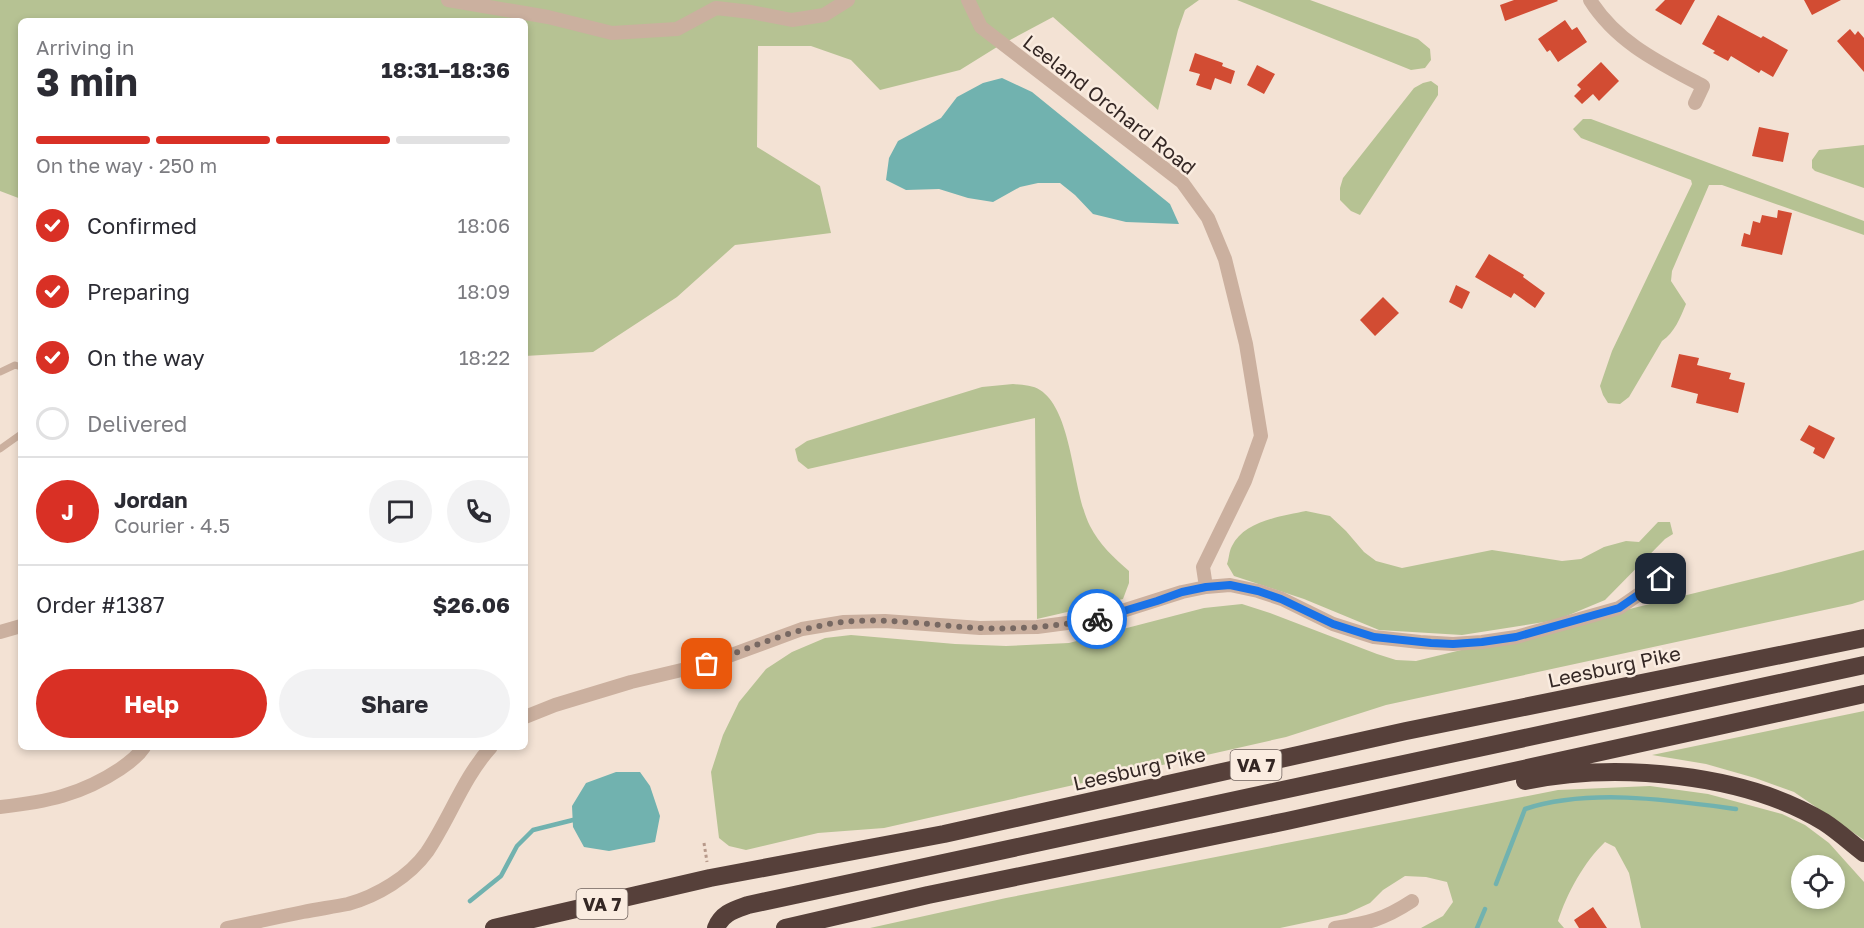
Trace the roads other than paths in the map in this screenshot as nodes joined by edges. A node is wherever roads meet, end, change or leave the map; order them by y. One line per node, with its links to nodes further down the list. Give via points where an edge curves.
1 (448, 0): 2 (street, via 548,17 612,33 677,29 716,8 792,20 824,15)
2 (848, 0)
3 (968, 0): 11 (street, Leeland Orchard Road, via 981,27 1182,182 1208,218 1225,259 1246,344 1261,436 1245,481 1203,567)
4 (1590, 0): 5 (street, via 1611,27 1644,55 1703,86)
5 (1695, 103)
6 (18, 366): 7 (lane)
7 (0, 372)
8 (18, 436): 9 (lane)
9 (0, 449)
10 (1661, 579): 11 (street, via 1619,608 1516,637 1453,644 1374,637 1333,624 1258,591 1230,585)
11 (1206, 587): 19 (street, via 1071,624 980,628 885,621 802,629 707,664 631,682)
12 (1864, 623): 16 (highway)
13 (18, 627): 14 (street)
14 (0, 632)
15 (1864, 638): 16 (highway, Leesburg Pike / VA 7)
16 (1826, 646): 28 (highway, Leesburg Pike / VA 7, via 1416,729 944,834 710,878)
17 (1864, 664): 29 (highway, via 748,906 729,912)
18 (1864, 694): 23 (highway)
19 (528, 716)
20 (141, 750): 22 (street, via 91,787 39,803)
21 (488, 750): 27 (street, via 425,854 405,874 378,892 348,903)
22 (0, 807)
23 (1287, 820): 24 (highway, via 1385,810 1547,776 1602,771 1665,773 1749,790 1795,807 1824,822); 26 (highway)
24 (1864, 853)
25 (1412, 901): 32 (street, via 1370,923)
26 (832, 918): 30 (highway); 31 (highway)
27 (227, 928)
28 (494, 928)
29 (716, 928)
30 (785, 928)
31 (809, 928)
32 (1335, 928)

